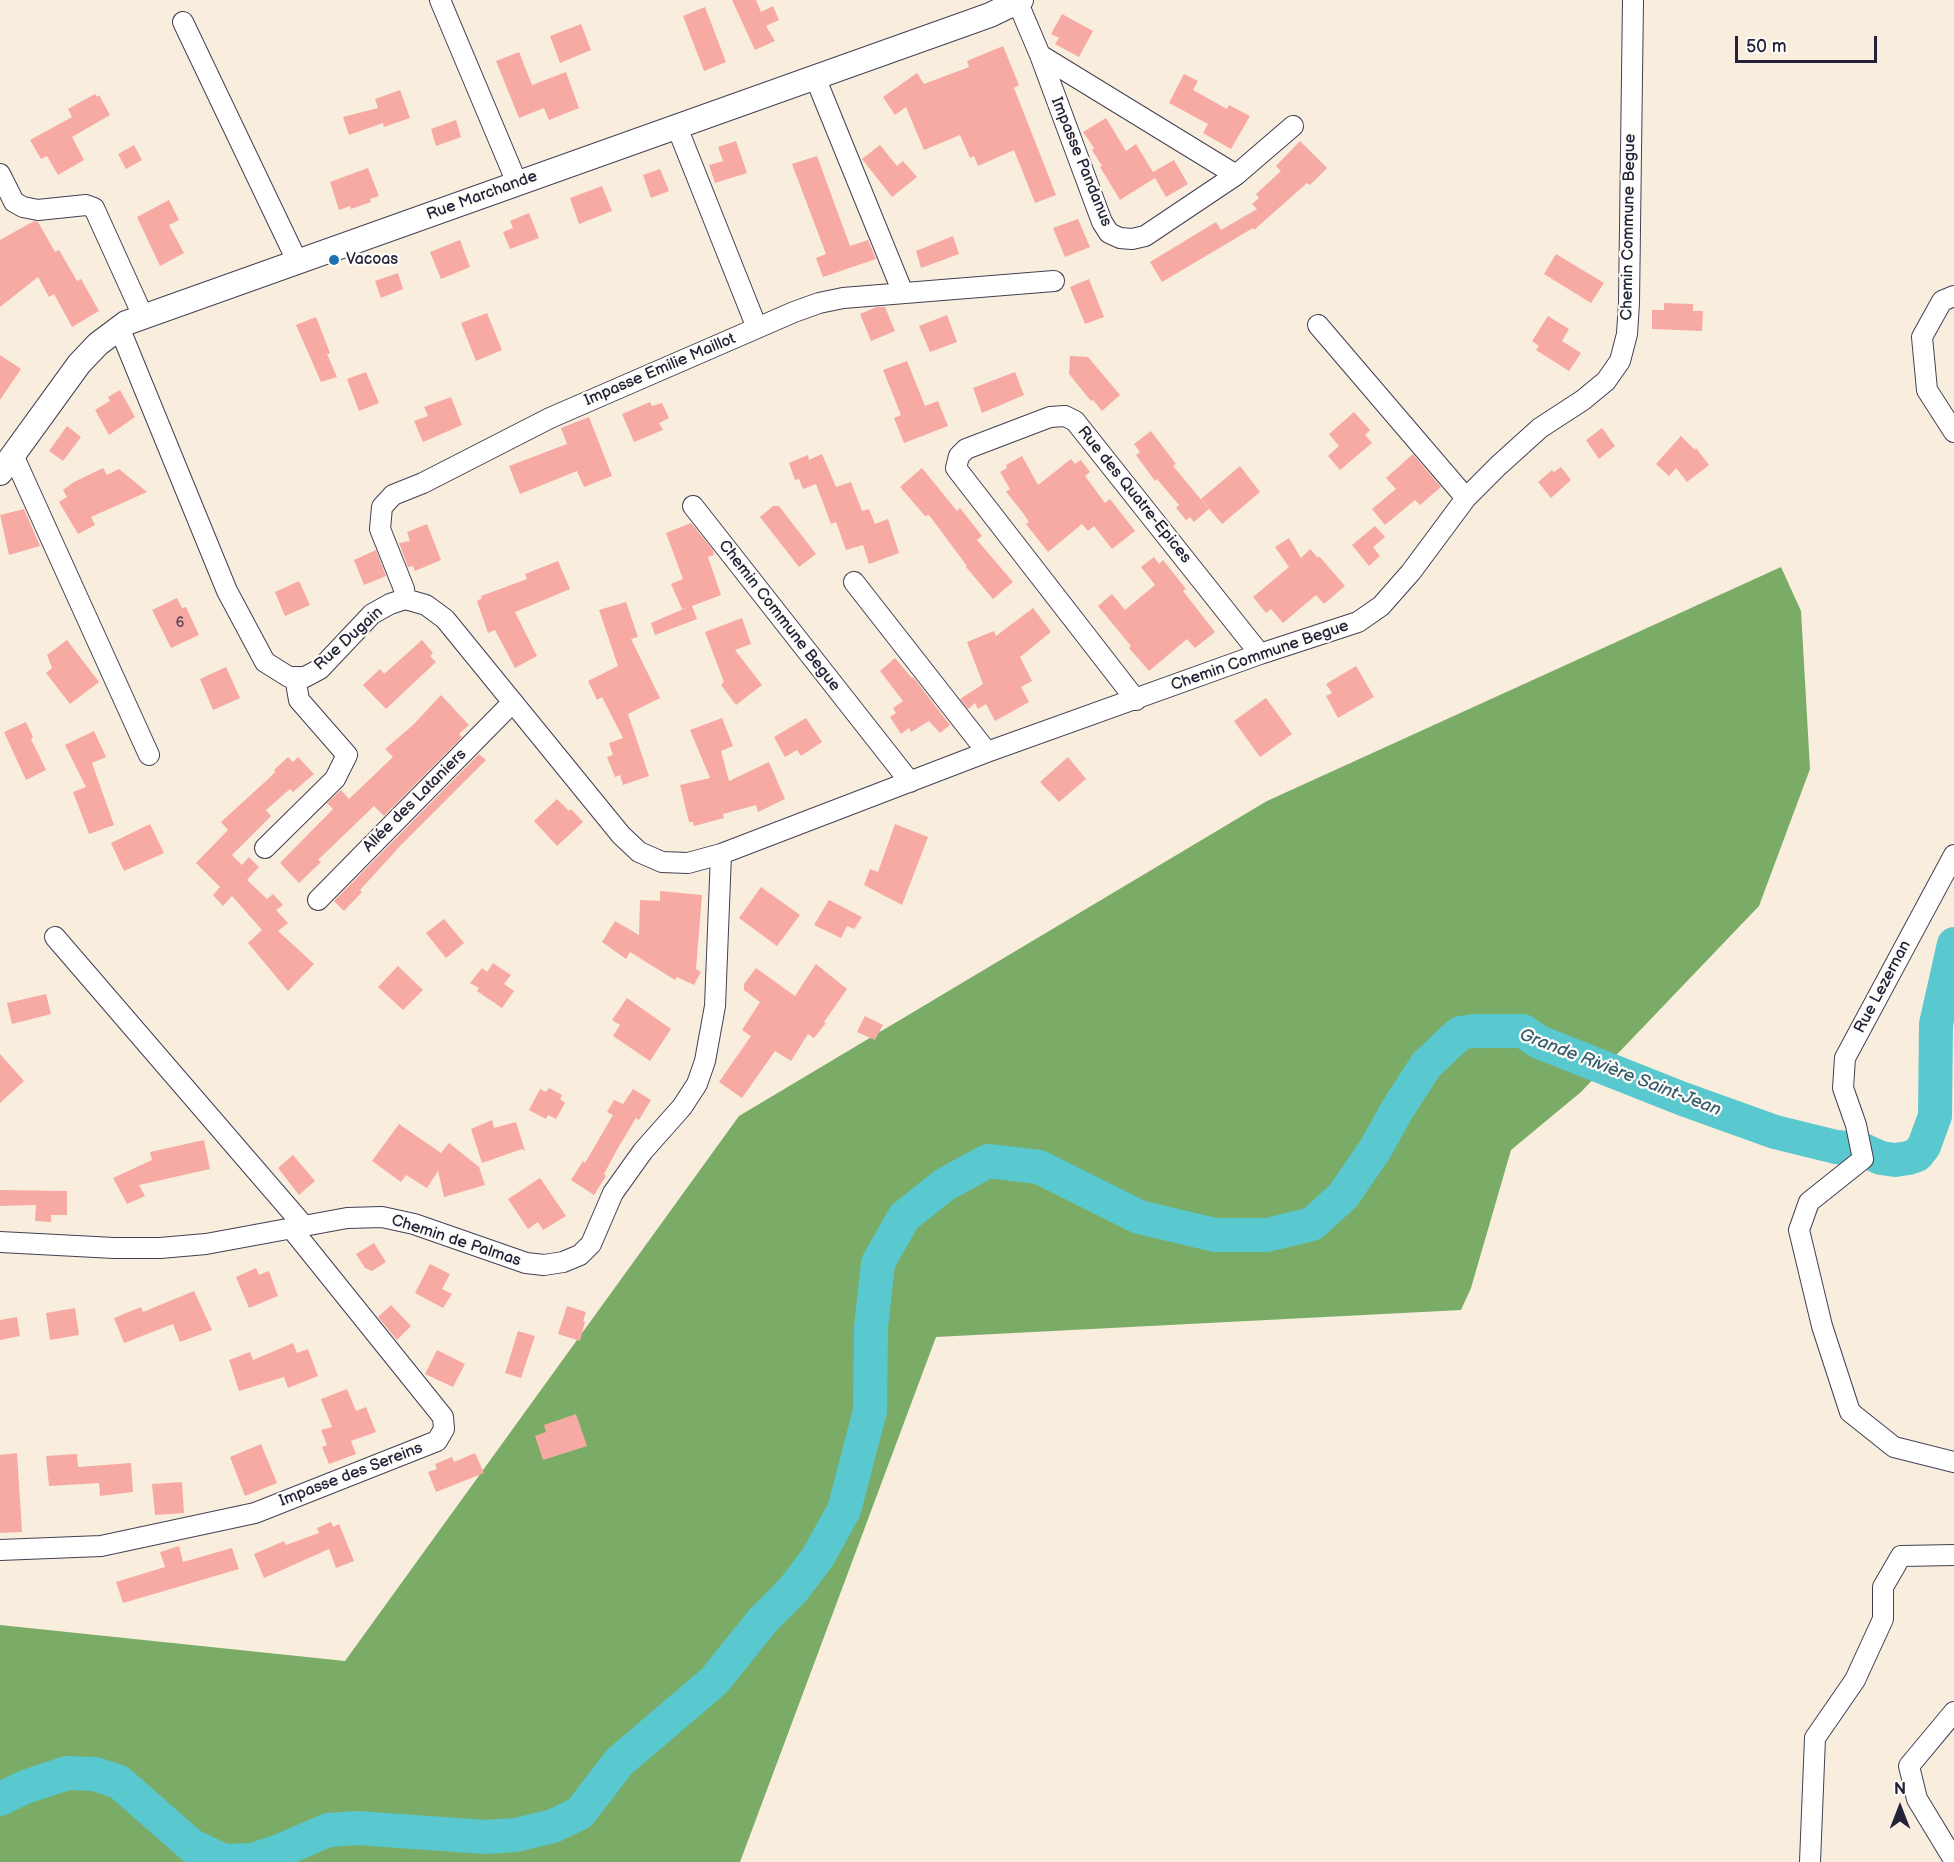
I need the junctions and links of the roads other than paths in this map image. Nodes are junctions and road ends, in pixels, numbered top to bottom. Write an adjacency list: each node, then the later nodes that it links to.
1 (441, 0): 11 (street)
2 (1633, 0): 22 (street, Chemin Commune Begue)
3 (1019, 2): 5 (street, Impasse Pandanus); 6 (main road, Rue Marchande)
4 (183, 22): 12 (street)
5 (1040, 55): 10 (street, Impasse Pandanus); 10 (street, Impasse Pandanus)
6 (815, 77): 7 (main road, Rue Marchande); 14 (street)
7 (677, 126): 11 (main road, Rue Marchande); 19 (street)
8 (1293, 126): 10 (street, Impasse Pandanus)
9 (0, 174): 16 (street)
10 (1236, 175)
11 (517, 183): 12 (main road, Rue Marchande)
12 (298, 263): 16 (main road, Rue Marchande)
13 (1054, 281): 14 (street, Impasse Emilie Maillot)
14 (903, 294): 19 (street, Impasse Emilie Maillot)
15 (1954, 296): 20 (street)
16 (142, 316): 18 (main road, Rue Marchande)
17 (1318, 325): 22 (street)
18 (119, 327): 21 (main road, Rue Marchande); 27 (street, Rue Dugain)
19 (757, 328): 25 (street, Impasse Emilie Maillot)
20 (1954, 432)
21 (6, 464): 31 (street)
22 (1466, 498): 26 (street, Chemin Commune Begue)
23 (693, 506): 32 (street, Chemin Commune Begue)
24 (854, 582): 30 (street)
25 (405, 599): 27 (street, Rue Dugain); 29 (street)
26 (1260, 654): 28 (street, Chemin Commune Begue); 28 (street, Rue des Quatre-Epices)
27 (295, 677): 33 (street)
28 (1136, 700): 30 (street, Chemin Commune Begue)
29 (513, 702): 34 (street); 36 (street, Allée des Lataniers)
30 (987, 752): 32 (street, Chemin Commune Begue)
31 (149, 755)
32 (910, 782): 34 (street, Chemin Commune Begue)
33 (265, 848)
34 (721, 854): 38 (street, Chemin de Palmas)
35 (1954, 855): 40 (street, Rue Lezernan)
36 (318, 900)
37 (55, 937): 38 (street)
38 (297, 1227): 39 (street, Chemin de Palmas); 41 (street, Impasse des Sereins)
39 (0, 1242)
40 (1954, 1462)
41 (0, 1550)
42 (1954, 1555): 45 (street)
43 (1954, 1712): 44 (street)
44 (1954, 1860)
45 (1810, 1862)

